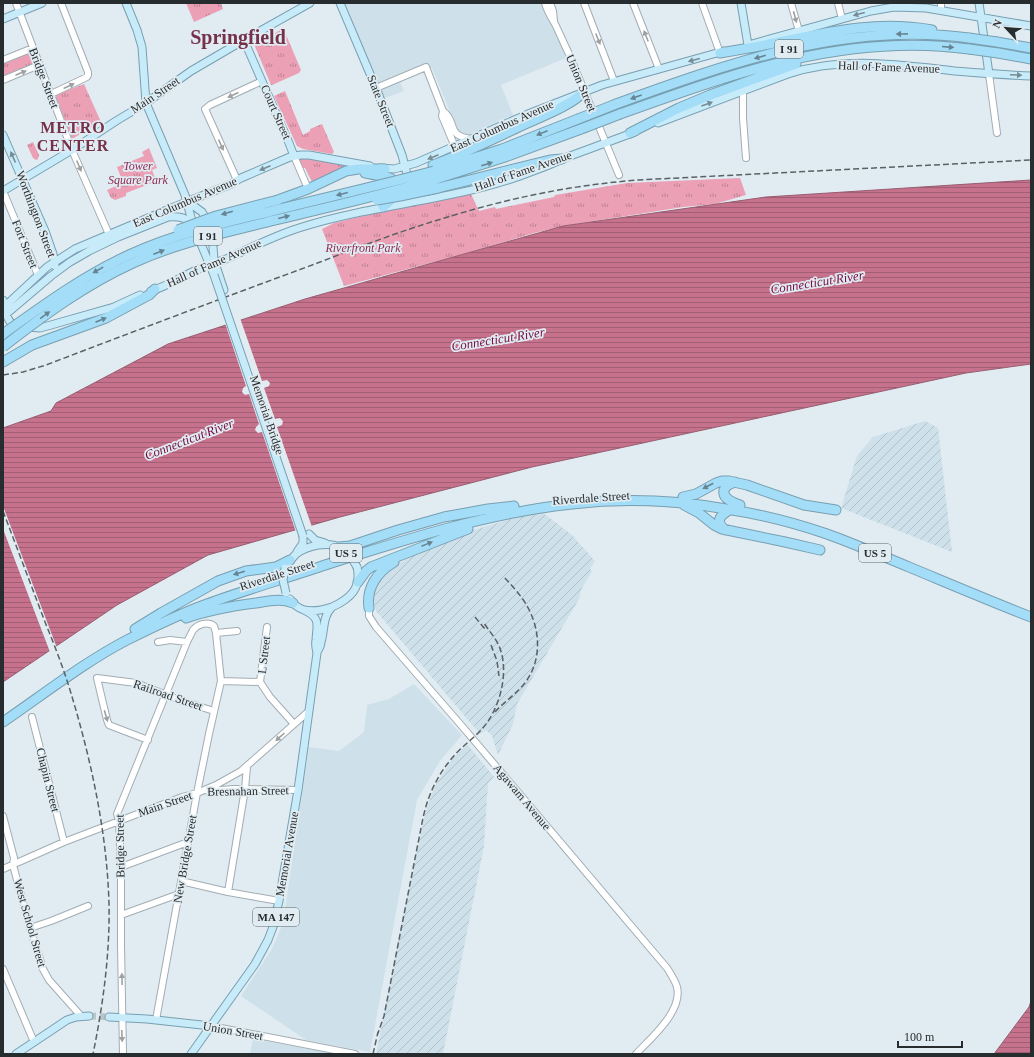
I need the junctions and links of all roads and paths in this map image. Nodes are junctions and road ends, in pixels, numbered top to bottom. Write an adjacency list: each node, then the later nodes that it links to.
1 (16, 3): 18 (street, Bridge Street)
2 (42, 3): 18 (main road)
3 (61, 3): 44 (street, one-way to 3)
4 (126, 3): 45 (main road)
5 (310, 3): 26 (main road, Main Street)
6 (340, 3): 41 (main road, State Street)
7 (544, 3): 22 (street, Union Street)
8 (550, 3): 22 (street, Union Street)
9 (584, 3): 40 (street, one-way to 40)
10 (633, 3): 35 (street, one-way to 10)
11 (702, 3): 31 (street)
12 (741, 3): 27 (main road)
13 (791, 3): 24 (street, one-way to 24)
14 (838, 3): 20 (street)
15 (979, 3): 19 (main road)
16 (895, 5): 17 (main road, East Columbus Avenue); 20 (main road, East Columbus Avenue, one-way to 20)
17 (941, 7): 19 (main road, East Columbus Avenue)
18 (19, 12): 21 (main road); 29 (street, Bridge Street)
19 (981, 17): 23 (main road, East Columbus Avenue); 36 (main road)
20 (842, 19): 24 (main road, East Columbus Avenue)
21 (3, 20)
22 (555, 24): 42 (street, Union Street)
23 (1031, 26)
24 (799, 31): 27 (main road, East Columbus Avenue)
25 (966, 38): 30 (highway, I 91, bridge); 31 (highway); 61 (highway, I 91, one-way to 61, bridge)
26 (244, 40): 39 (main road, Court Street); 45 (main road, Main Street)
27 (748, 45): 31 (main road, East Columbus Avenue)
28 (866, 47): 32 (highway, I 91, one-way to 32, bridge); 47 (highway); 61 (highway, I 91, one-way to 28, bridge)
29 (33, 48): 33 (street); 34 (street, Bridge Street)
30 (1031, 48)
31 (720, 53): 35 (main road, East Columbus Avenue, one-way to 35)
32 (1031, 59)
33 (3, 60)
34 (40, 65): 38 (street, one-way to 34); 44 (street, Bridge Street)
35 (659, 69): 40 (main road, East Columbus Avenue)
36 (989, 74): 37 (main road, Hall of Fame Avenue, one-way to 37); 43 (main road, Hall of Fame Avenue); 48 (street)
37 (1031, 76)
38 (3, 80)
39 (262, 81): 54 (main road, Court Street); 63 (street, one-way to 63)
40 (614, 81): 42 (main road, East Columbus Avenue)
41 (376, 88): 46 (street); 57 (main road, State Street)
42 (584, 91): 50 (main road, East Columbus Avenue); 51 (street, Union Street); 61 (highway)
43 (743, 91): 47 (main road, Hall of Fame Avenue, one-way to 43); 56 (street)
44 (51, 94): 53 (street, Bridge Street)
45 (146, 103): 53 (main road, Main Street); 66 (main road)
46 (443, 110): 50 (street); 52 (street)
47 (630, 133): 51 (main road, Hall of Fame Avenue)
48 (997, 133)
49 (3, 135): 62 (main road, Worthington Street, one-way to 49)
50 (474, 139): 52 (main road, East Columbus Avenue)
51 (605, 142): 55 (main road, Hall of Fame Avenue); 60 (street, Union Street)
52 (455, 147): 57 (main road, East Columbus Avenue, one-way to 57)
53 (72, 150): 62 (main road, Main Street); 70 (street, Bridge Street, one-way to 70)
54 (294, 156): 58 (main road, East Columbus Avenue); 63 (main road, East Columbus Avenue, one-way to 63); 64 (street, Court Street)
55 (562, 158): 61 (highway); 67 (main road, Hall of Fame Avenue)
56 (746, 158)
57 (406, 167): 58 (main road, East Columbus Avenue); 67 (main road, State Street)
58 (385, 169): 59 (highway)
59 (346, 171): 68 (highway); 71 (highway, one-way to 71, bridge)
60 (619, 175)
61 (435, 176): 71 (highway, I 91, one-way to 71, bridge); 79 (highway, I 91, one-way to 61, bridge)
62 (23, 180): 65 (main road, Main Street); 72 (main road, Worthington Street)
63 (237, 180): 66 (main road, East Columbus Avenue)
64 (306, 184)
65 (3, 191): 75 (street, Fort Street)
66 (187, 202): 69 (main road); 70 (main road, East Columbus Avenue); 73 (main road)
67 (414, 202): 68 (main road, Hall of Fame Avenue)
68 (383, 207): 73 (main road, Hall of Fame Avenue)
69 (193, 225): 70 (main road, East Columbus Avenue); 73 (main road)
70 (110, 237): 72 (main road, East Columbus Avenue); 74 (main road, East Columbus Avenue)
71 (118, 260): 78 (highway, I 91, one-way to 78, bridge)
72 (54, 262): 74 (main road, Worthington Street); 75 (main road, East Columbus Avenue)
73 (212, 264): 76 (main road, Hall of Fame Avenue); 89 (main road, Memorial Bridge)
74 (56, 272): 77 (main road, East Columbus Avenue)
75 (38, 275): 77 (main road, East Columbus Avenue)
76 (155, 289): 77 (main road, Hall of Fame Avenue); 80 (highway, one-way to 76)
77 (4, 309)
78 (3, 334)
79 (3, 347)
80 (3, 362)
81 (735, 482): 82 (highway, one-way to 82); 84 (highway); 87 (highway)
82 (679, 500): 83 (highway, Riverdale Street / US 5); 85 (highway, Riverdale Street / US 5); 88 (highway)
83 (717, 504): 84 (highway, US 5); 86 (highway, US 5)
84 (740, 505): 100 (highway, US 5)
85 (514, 509): 91 (highway); 93 (highway, one-way to 85); 104 (highway, Riverdale Street / US 5)
86 (731, 509): 88 (highway); 101 (highway, US 5)
87 (836, 510)
88 (725, 530): 92 (highway)
89 (306, 535): 90 (main road); 94 (main road)
90 (329, 544): 91 (main road); 94 (main road)
91 (340, 547): 95 (main road, bridge)
92 (820, 550)
93 (406, 554): 95 (highway); 98 (highway)
94 (290, 561): 96 (main road, bridge); 104 (highway, one-way to 104)
95 (358, 582): 97 (main road)
96 (293, 603): 99 (main road); 104 (highway)
97 (334, 606): 99 (main road); 108 (main road, Memorial Avenue / MA 147)
98 (369, 608): 149 (street, Agawam Avenue)
99 (304, 610): 108 (main road, Memorial Avenue / MA 147)
100 (1031, 612)
101 (1031, 618)
102 (267, 627): 110 (street, L Street)
103 (238, 630): 105 (street)
104 (136, 632): 114 (highway, Riverdale Street / US 5); 116 (highway, Riverdale Street / US 5)
105 (216, 633): 107 (street, Bridge Street); 109 (street, New Bridge Street)
106 (158, 642): 107 (street)
107 (187, 642): 111 (street, Bridge Street)
108 (317, 653): 113 (main road, Memorial Avenue / MA 147)
109 (221, 681): 110 (street); 112 (street, New Bridge Street)
110 (260, 682): 117 (street)
111 (166, 695): 112 (street, Railroad Street); 118 (street, Bridge Street); 118 (street, Railroad Street, one-way to 118)
112 (214, 710): 122 (street, New Bridge Street)
113 (309, 711): 117 (street, Main Street); 121 (main road, Memorial Avenue / MA 147)
114 (3, 716)
115 (32, 717): 125 (street, Chapin Street)
116 (3, 722)
117 (294, 724): 119 (street, Main Street, one-way to 119)
118 (148, 740): 124 (street, Bridge Street)
119 (247, 767): 120 (street); 122 (street, Main Street)
120 (245, 789): 121 (street, Bresnahan Street); 122 (street, Bresnahan Street); 131 (street)
121 (298, 790): 133 (main road, Memorial Avenue / MA 147)
122 (197, 793): 124 (street, Main Street); 126 (street, New Bridge Street)
123 (3, 816): 127 (street, West School Street)
124 (119, 821): 125 (street, Main Street); 128 (street, Bridge Street)
125 (64, 842): 127 (street, Main Street)
126 (188, 842): 128 (street); 130 (street, New Bridge Street)
127 (13, 865): 129 (street, Main Street); 136 (street, West School Street)
128 (121, 867): 135 (street, Bridge Street)
129 (3, 869)
130 (181, 881): 131 (street); 132 (street, New Bridge Street)
131 (228, 892): 133 (street)
132 (179, 894): 135 (street); 142 (street, New Bridge Street)
133 (279, 901): 143 (main road, Memorial Avenue / MA 147)
134 (88, 906): 136 (street)
135 (121, 915): 141 (street, Bridge Street, one-way to 135)
136 (30, 928): 138 (street, West School Street)
137 (3, 969): 144 (street)
138 (81, 1016): 139 (main road); 144 (main road)
139 (89, 1016)
140 (109, 1017): 141 (main road, Union Street)
141 (122, 1018): 142 (main road, Union Street); 146 (street, Bridge Street, one-way to 146)
142 (156, 1020): 143 (main road, Union Street)
143 (211, 1026): 147 (main road, Memorial Avenue / MA 147); 148 (street, Union Street)
144 (34, 1042): 145 (main road)
145 (16, 1054)
146 (123, 1054)
147 (190, 1054)
148 (355, 1054)
149 (636, 1054)

